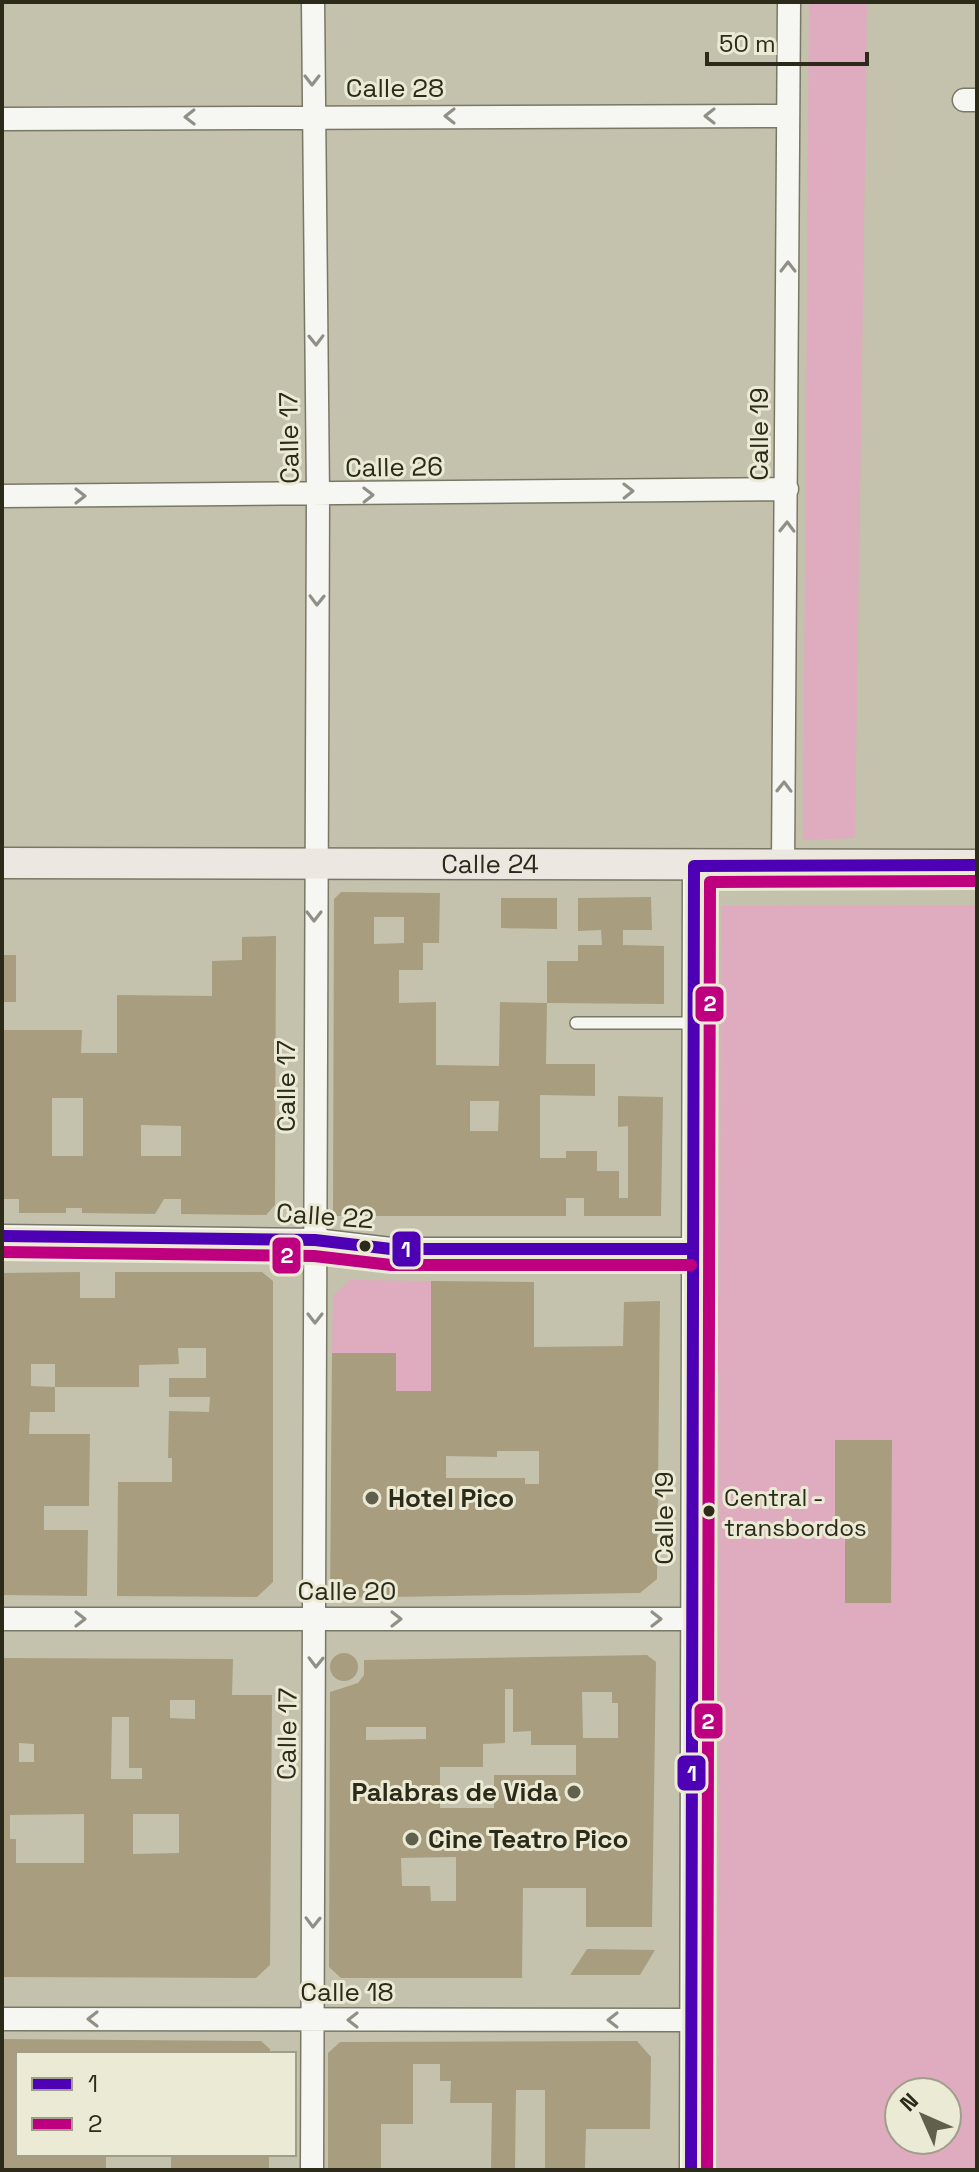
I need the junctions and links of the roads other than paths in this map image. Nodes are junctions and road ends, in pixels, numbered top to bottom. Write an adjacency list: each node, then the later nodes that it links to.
1 (313, 2): 3 (street, Calle 17, one-way to 3)
2 (789, 2): 4 (street, Calle 19)
3 (312, 115): 4 (street, Calle 28, one-way to 3); 5 (street, Calle 28, one-way to 5); 8 (street, Calle 17, one-way to 8)
4 (788, 116): 6 (street, Calle 19, one-way to 4)
5 (2, 119)
6 (787, 489): 8 (street, Calle 26, one-way to 6); 11 (street, Calle 19, one-way to 6)
7 (2, 496): 8 (street, Calle 26, one-way to 8)
8 (318, 496): 10 (street, Calle 17, one-way to 10)
9 (2, 863): 10 (street, Calle 24)
10 (314, 865): 13 (street, Calle 24); 17 (street, Calle 17, one-way to 17)
11 (783, 865): 12 (street, Calle 24); 13 (street, Calle 24)
12 (977, 865)
13 (694, 866): 15 (street, Calle 19)
14 (576, 1023): 15 (lane)
15 (693, 1023): 18 (street, Calle 19)
16 (2, 1236): 17 (street, Calle 22)
17 (315, 1240): 18 (street, Calle 22); 20 (street, Calle 17, one-way to 20)
18 (691, 1249): 21 (street, Calle 19)
19 (2, 1619): 20 (street, Calle 20, one-way to 20)
20 (316, 1619): 21 (street, Calle 20, one-way to 21); 23 (street, Calle 17, one-way to 23)
21 (693, 1619): 24 (street, Calle 19)
22 (2, 2019): 23 (street, Calle 18, one-way to 22)
23 (312, 2020): 24 (street, Calle 18, one-way to 23); 25 (street, Calle 17)
24 (691, 2020): 26 (street, Calle 19)
25 (312, 2170)
26 (691, 2170)

